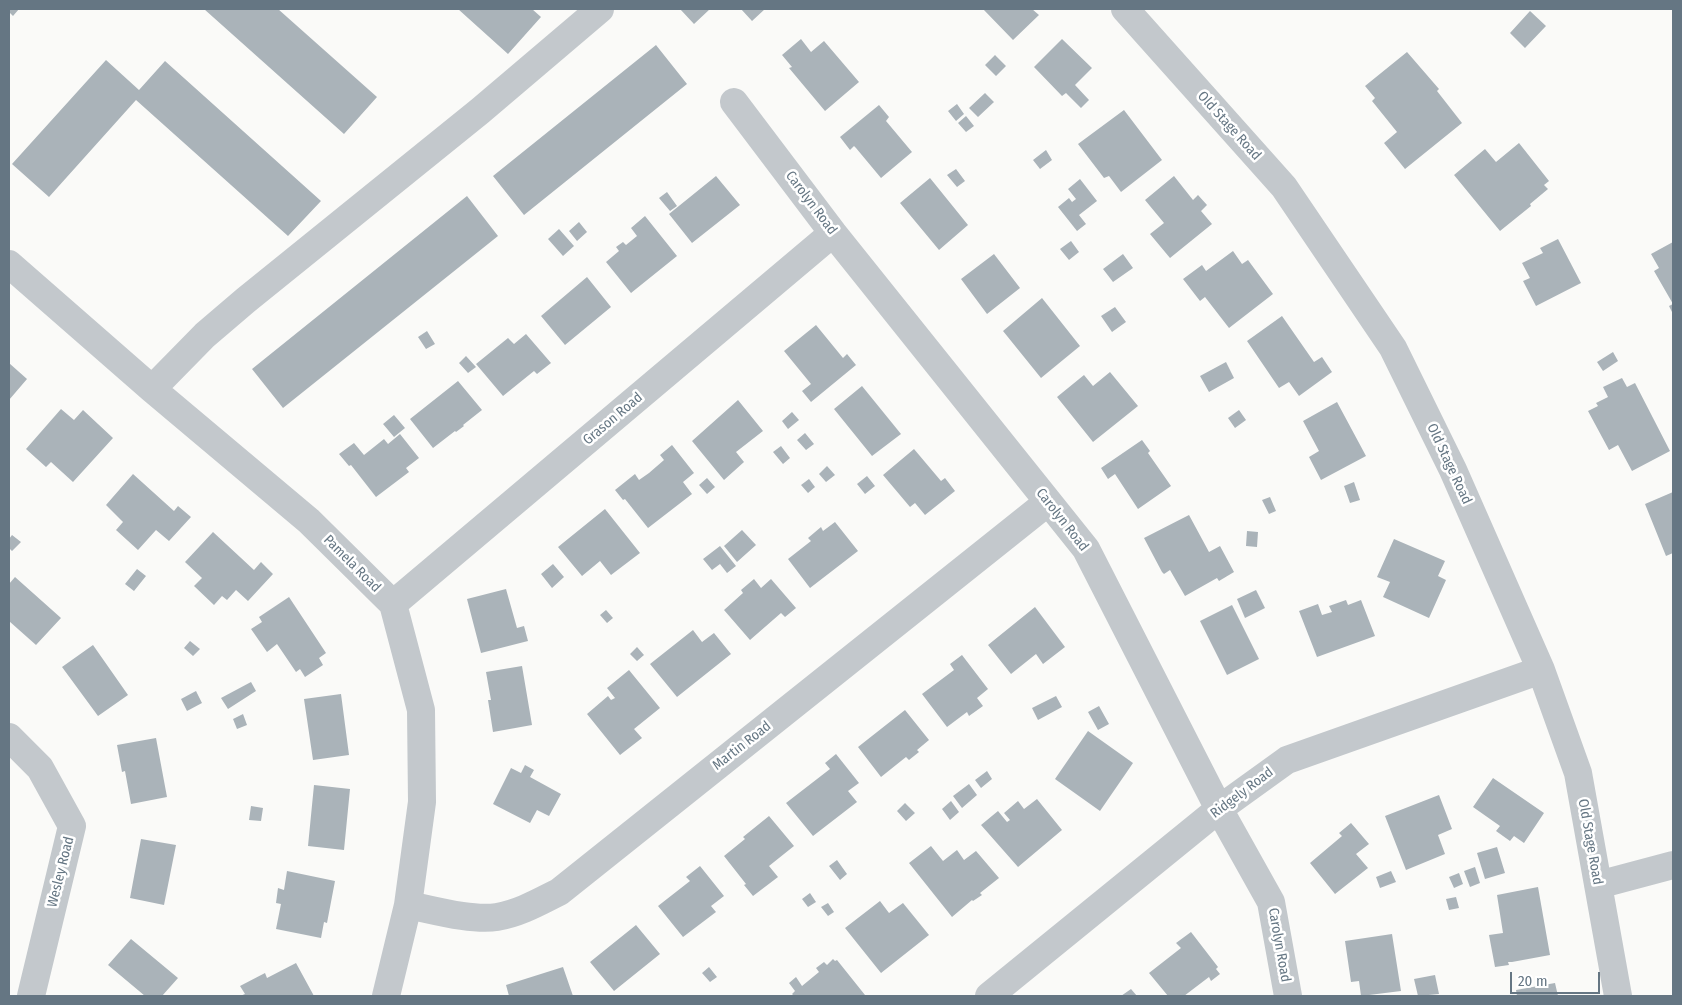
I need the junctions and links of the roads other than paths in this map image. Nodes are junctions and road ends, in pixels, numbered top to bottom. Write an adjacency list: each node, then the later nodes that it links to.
1 (600, 9): 6 (street)
2 (1125, 9): 9 (street, Old Stage Road)
3 (734, 102): 4 (street, Carolyn Road)
4 (833, 233): 7 (street, Carolyn Road); 8 (street, Grason Road)
5 (9, 264): 6 (street, Pamela Road)
6 (152, 389): 8 (street, Pamela Road)
7 (1048, 502): 11 (street, Carolyn Road); 14 (street, Martin Road)
8 (393, 604): 14 (street, Pamela Road)
9 (1541, 670): 11 (street, Ridgely Road); 13 (street, Old Stage Road)
10 (9, 737): 15 (street, Wesley Road)
11 (1219, 809): 17 (street, Ridgely Road); 18 (street, Carolyn Road)
12 (1673, 865): 13 (street)
13 (1598, 885): 19 (street, Old Stage Road)
14 (408, 905): 16 (street, Pamela Road)
15 (31, 996)
16 (386, 996)
17 (989, 996)
18 (1288, 996)
19 (1618, 996)

